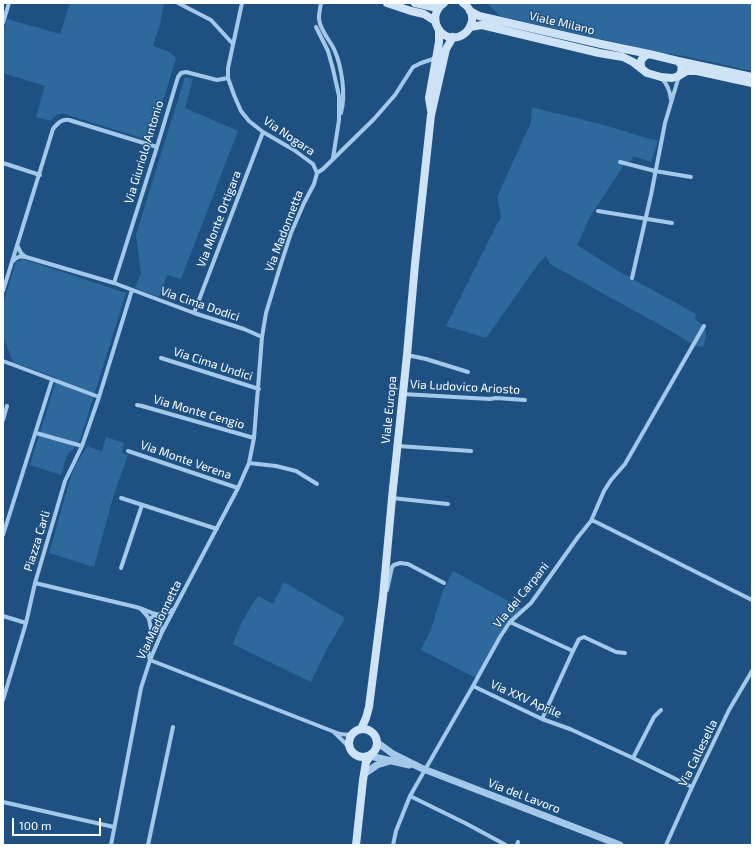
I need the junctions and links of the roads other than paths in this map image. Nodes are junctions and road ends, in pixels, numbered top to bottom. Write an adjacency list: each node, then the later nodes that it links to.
1 (9, 3): 11 (street)
2 (178, 3): 16 (street)
3 (242, 3): 16 (street, Via Nogara)
4 (321, 3): 28 (street)
5 (387, 3): 10 (main road)
6 (415, 3): 8 (main road)
7 (463, 3): 9 (main road, Viale Milano)
8 (443, 4): 10 (main road)
9 (470, 11): 13 (main road); 17 (main road, Viale Milano)
10 (435, 21): 14 (main road)
11 (3, 23)
12 (316, 27): 28 (street)
13 (470, 27): 15 (main road); 20 (main road, Viale Milano)
14 (439, 30): 15 (main road); 18 (main road, Viale Europa)
15 (453, 37): 27 (main road, Viale Europa)
16 (233, 44): 23 (street, Via Nogara)
17 (649, 54): 19 (main road, Viale Milano); 20 (main road)
18 (436, 58): 27 (main road, Viale Europa); 31 (street, Via Madonnetta)
19 (678, 61): 21 (main road); 24 (main road, Viale Milano)
20 (642, 69): 22 (main road, Viale Milano)
21 (679, 75): 22 (main road, Viale Milano); 25 (main road, Viale Milano); 26 (street)
22 (661, 77): 26 (street)
23 (228, 78): 29 (street, Via Nogara); 30 (street, Via Giuriolo Antonio)
24 (752, 78)
25 (752, 83)
26 (671, 102): 34 (street)
27 (431, 115): 51 (main road, Viale Europa)
28 (339, 120): 31 (street)
29 (263, 132): 35 (street, Via Nogara); 48 (street, Via Monte Ortigara)
30 (157, 147): 36 (street); 45 (street, Via Giuriolo Antonio)
31 (333, 158): 35 (street, Via Madonnetta)
32 (620, 162): 34 (street)
33 (3, 163): 36 (street)
34 (655, 171): 37 (street); 39 (street)
35 (317, 173): 50 (street, Via Madonnetta)
36 (40, 175): 41 (street)
37 (691, 177)
38 (598, 211): 39 (street)
39 (646, 218): 40 (street); 44 (street)
40 (672, 223)
41 (17, 244): 42 (street); 43 (street)
42 (26, 257): 43 (street); 45 (street, Via Cima Dodici)
43 (11, 263): 47 (street)
44 (632, 278)
45 (114, 283): 46 (street, Via Cima Dodici)
46 (132, 290): 48 (street, Via Cima Dodici); 58 (street, Piazza Carli)
47 (3, 291)
48 (194, 313): 50 (street, Via Cima Dodici)
49 (704, 326): 76 (street, Via dei Carpani)
50 (262, 337): 56 (street, Via Madonnetta)
51 (407, 355): 54 (street); 57 (main road, Viale Europa)
52 (161, 358): 56 (street, Via Cima Undici)
53 (3, 361): 55 (street)
54 (468, 372)
55 (52, 380): 58 (street); 63 (street)
56 (258, 389): 64 (street, Via Madonnetta)
57 (403, 394): 59 (street, Via Ludovico Ariosto); 66 (main road, Viale Europa)
58 (99, 397): 65 (street, Piazza Carli)
59 (525, 400)
60 (7, 406): 62 (street)
61 (137, 406): 64 (street, Via Monte Cengio)
62 (3, 420)
63 (36, 433): 65 (street); 78 (street)
64 (254, 438): 69 (street, Via Madonnetta)
65 (82, 446): 80 (street, Piazza Carli)
66 (398, 446): 68 (street); 73 (main road, Viale Europa)
67 (128, 450): 71 (street, Via Monte Verena)
68 (472, 451)
69 (249, 463): 70 (street); 71 (street, Via Madonnetta)
70 (317, 484)
71 (238, 488): 77 (street, Via Madonnetta)
72 (121, 498): 75 (street)
73 (392, 498): 74 (street); 82 (main road, Viale Europa)
74 (448, 504)
75 (142, 505): 77 (street); 79 (street)
76 (591, 521): 83 (street); 89 (street, Via dei Carpani)
77 (217, 529): 85 (street, Via Madonnetta)
78 (3, 535)
79 (121, 568)
80 (35, 583): 84 (street); 90 (street, Piazza Carli)
81 (444, 583): 82 (street)
82 (383, 598): 98 (main road, Viale Europa)
83 (752, 600)
84 (140, 608): 86 (street); 88 (street)
85 (175, 608): 86 (street); 91 (street, Via Madonnetta)
86 (156, 615): 88 (street); 91 (street)
87 (3, 616): 90 (street)
88 (149, 620): 94 (street)
89 (510, 622): 92 (street); 96 (street, Via dei Carpani)
90 (26, 623): 97 (street, Piazza Carli)
91 (162, 632): 94 (street, Via Madonnetta)
92 (573, 651): 93 (street); 100 (street)
93 (625, 653)
94 (150, 660): 103 (street); 116 (street, Via Madonnetta)
95 (752, 671): 113 (street, Via Callesella)
96 (473, 686): 100 (street, Via XXV Aprile); 111 (street, Via dei Carpani)
97 (3, 700)
98 (369, 708): 102 (main road, Viale Europa); 104 (main road, Viale Europa)
99 (661, 710): 109 (street)
100 (542, 719): 109 (street, Via XXV Aprile)
101 (173, 726): 118 (street)
102 (361, 729): 104 (main road); 105 (main road)
103 (332, 731): 105 (street); 107 (street)
104 (374, 733): 106 (main road)
105 (351, 735): 107 (main road)
106 (378, 743): 108 (main road); 111 (street, Via del Lavoro)
107 (352, 751): 108 (main road); 112 (main road)
108 (370, 756): 110 (street, Via del Lavoro); 112 (main road)
109 (633, 758): 113 (street, Via XXV Aprile)
110 (392, 761): 111 (street, Via del Lavoro); 112 (street)
111 (423, 769): 114 (street, Via dei Carpani); 122 (street, Via del Lavoro)
112 (363, 777): 119 (main road)
113 (692, 787): 123 (street, Via Callesella)
114 (410, 796): 120 (street, Via dei Carpani); 121 (street)
115 (3, 802): 116 (street)
116 (114, 827): 117 (street, Via Madonnetta)
117 (111, 845)
118 (148, 845)
119 (356, 845)
120 (392, 845)
121 (506, 845)
122 (620, 845)
123 (666, 845)

